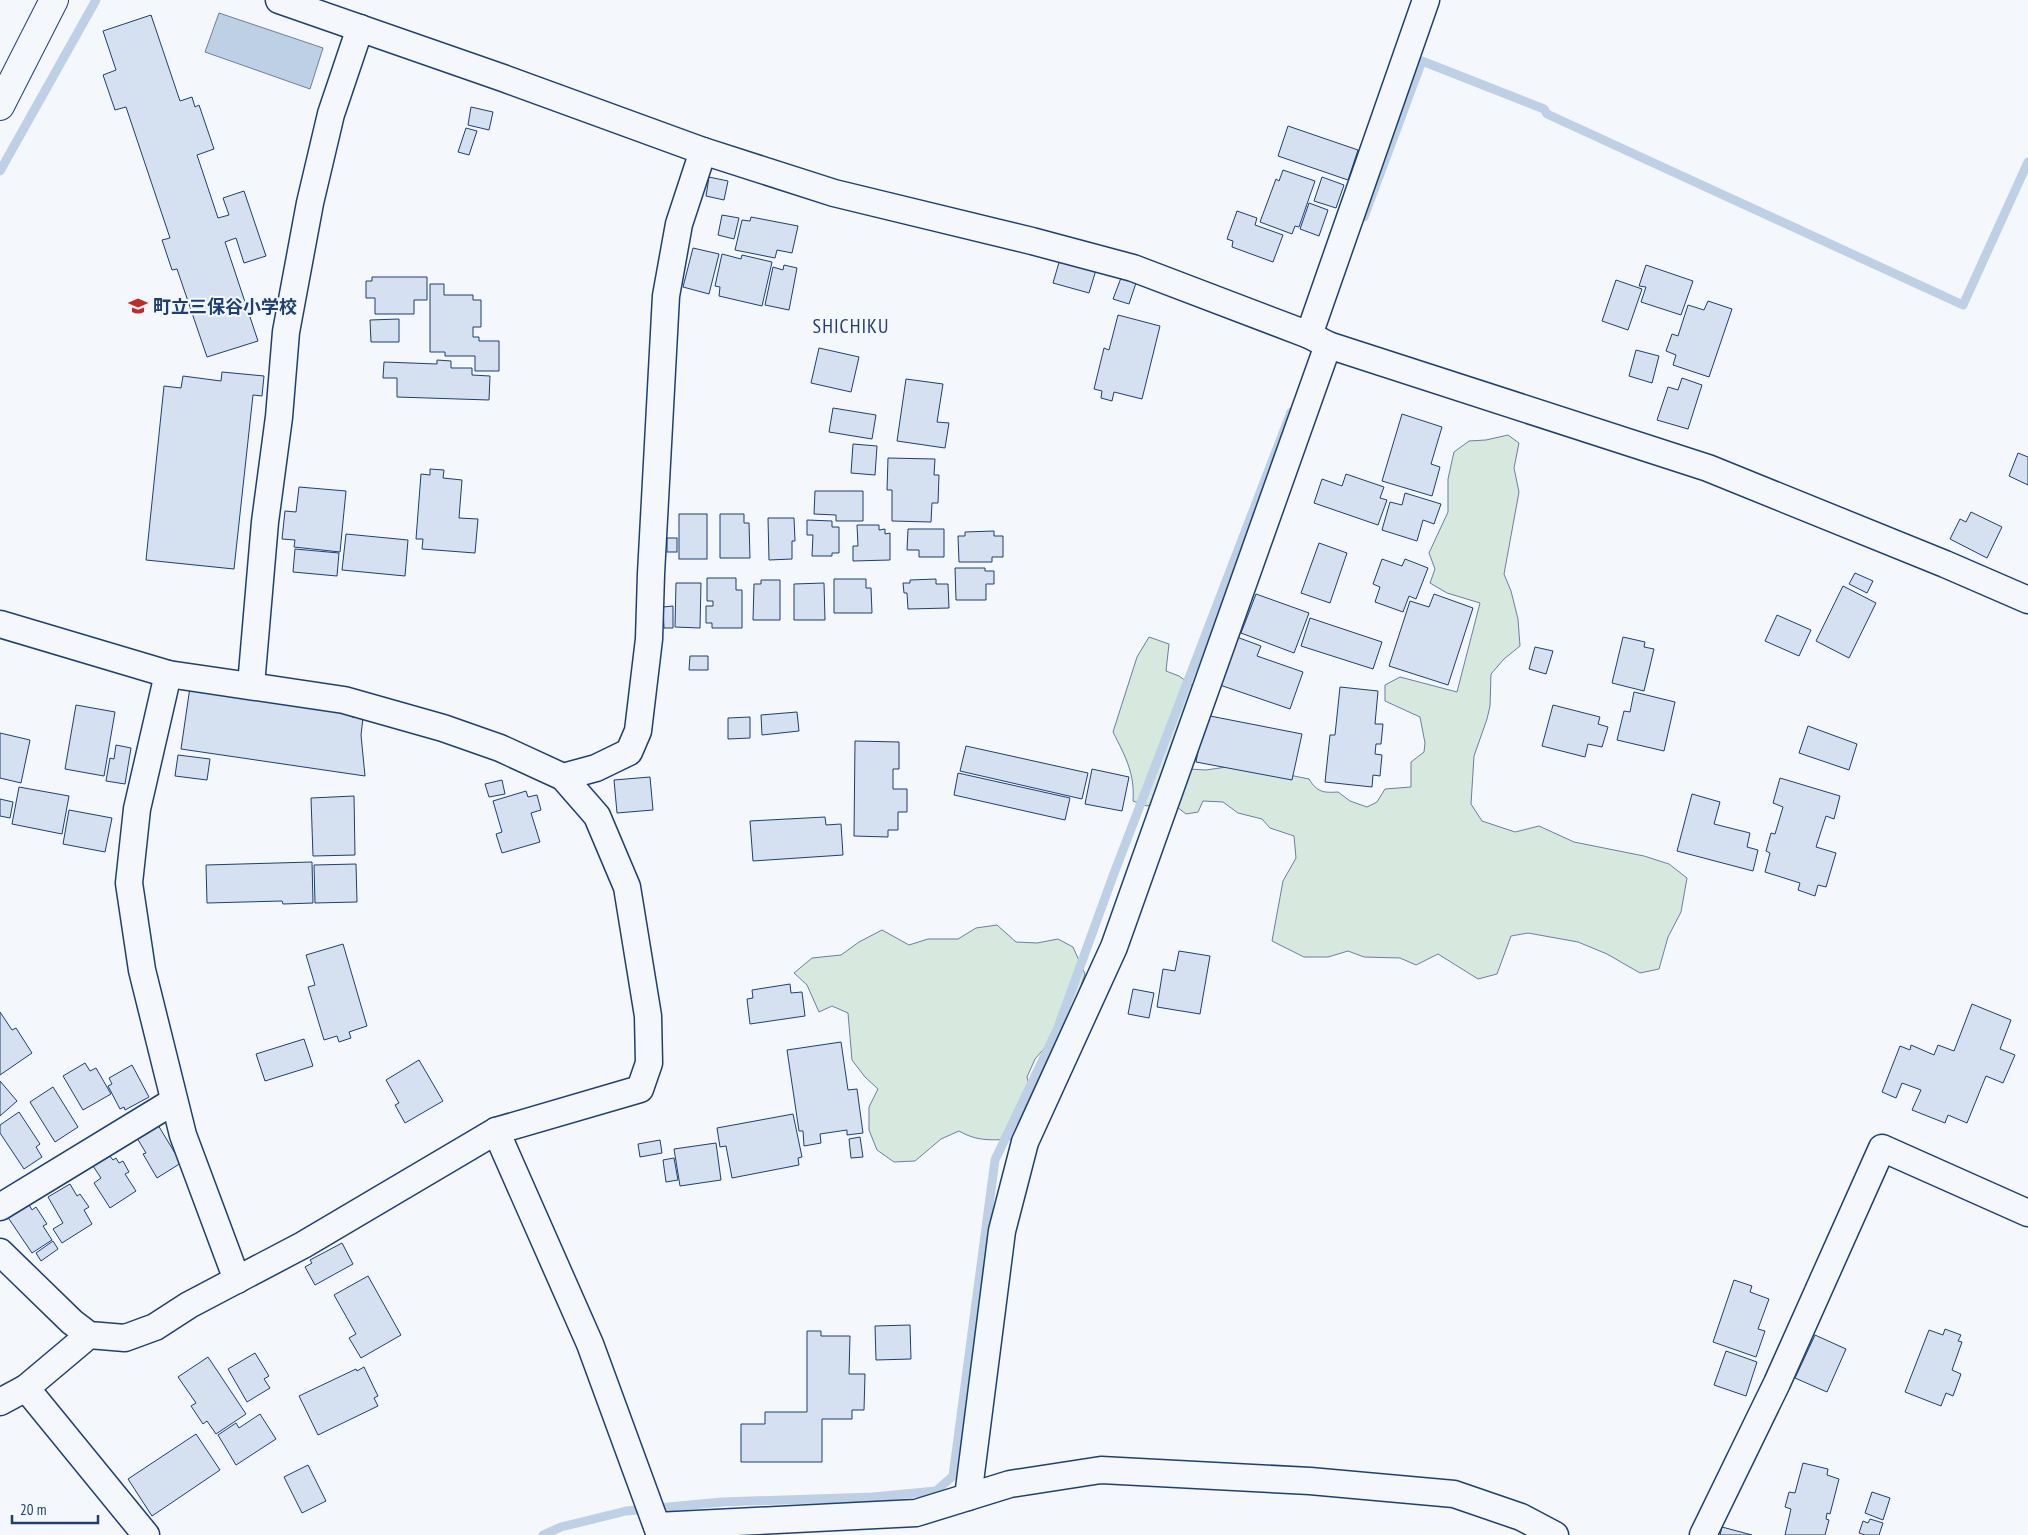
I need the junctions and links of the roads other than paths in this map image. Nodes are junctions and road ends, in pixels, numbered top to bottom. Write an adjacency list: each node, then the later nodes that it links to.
1 (54, 0): 5 (street)
2 (279, 0): 4 (street)
3 (1426, 0): 7 (street)
4 (360, 28): 6 (street); 11 (street)
5 (0, 106)
6 (703, 151): 7 (street); 12 (street)
7 (1319, 340): 8 (street); 22 (street)
8 (2028, 600)
9 (0, 624): 10 (street)
10 (168, 674): 11 (street); 13 (street)
11 (251, 684): 12 (street)
12 (563, 777): 14 (street)
13 (174, 1102): 15 (street); 18 (street)
14 (496, 1132): 18 (street); 23 (street)
15 (0, 1207)
16 (2028, 1214): 26 (street)
17 (0, 1252): 19 (street)
18 (237, 1280): 19 (street)
19 (89, 1335): 20 (street)
20 (26, 1388): 21 (street); 24 (street)
21 (0, 1402)
22 (968, 1497): 23 (street); 25 (street)
23 (658, 1530)
24 (146, 1535)
25 (1554, 1535)
26 (1703, 1535)

